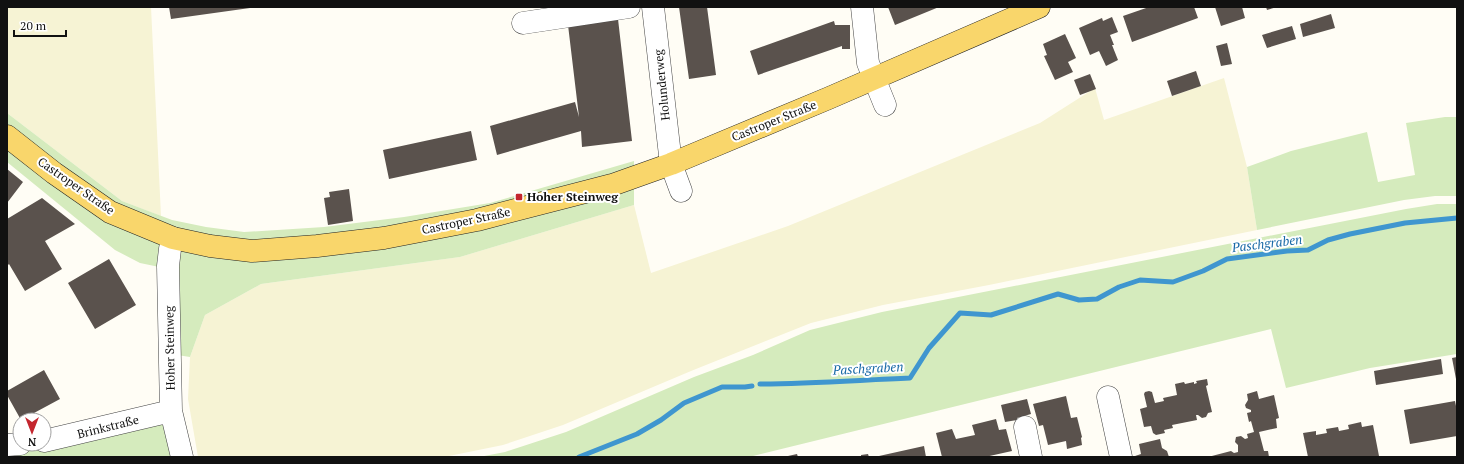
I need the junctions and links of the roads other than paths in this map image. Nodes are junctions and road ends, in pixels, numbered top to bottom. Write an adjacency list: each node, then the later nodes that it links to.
1 (629, 7): 5 (street)
2 (654, 7): 9 (street, Holunderweg)
3 (862, 7): 6 (street)
4 (1039, 7): 6 (main road, Castroper Straße)
5 (523, 23)
6 (875, 78): 7 (street); 9 (main road, Castroper Straße)
7 (885, 105)
8 (7, 136): 11 (main road, Castroper Straße)
9 (671, 164): 10 (street, Holunderweg); 11 (main road, Castroper Straße)
10 (681, 190)
11 (173, 238): 13 (street, Hoher Steinweg)
12 (1108, 397): 18 (street)
13 (172, 411): 15 (street, Brinkstraße); 16 (street, Hoher Steinweg)
14 (1025, 427): 17 (street)
15 (52, 440)
16 (182, 457)
17 (1032, 457)
18 (1121, 457)

